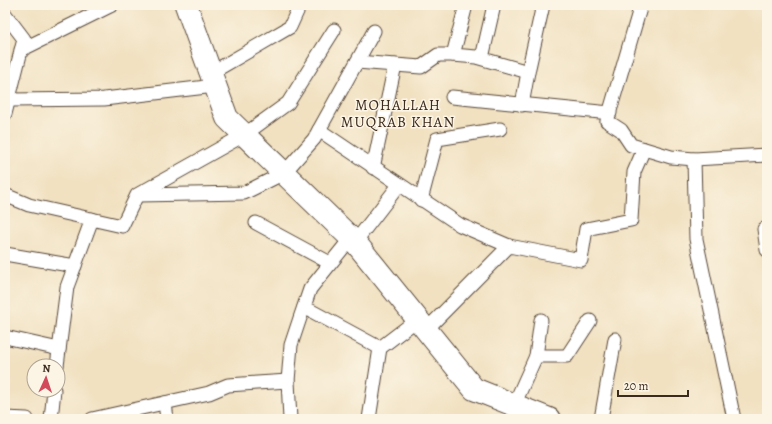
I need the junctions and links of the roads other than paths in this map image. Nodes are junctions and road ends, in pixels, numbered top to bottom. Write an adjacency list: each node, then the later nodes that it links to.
1 (112, 5): 11 (lane)
2 (186, 5): 17 (street)
3 (300, 5): 17 (lane)
4 (466, 5): 12 (lane)
5 (494, 5): 13 (lane)
6 (543, 5): 16 (lane)
7 (642, 5): 21 (lane)
8 (5, 14): 11 (lane)
9 (334, 30): 25 (lane)
10 (374, 31): 14 (lane)
11 (21, 50): 19 (lane)
12 (453, 55): 13 (lane); 15 (lane)
13 (482, 58): 16 (lane)
14 (357, 62): 15 (lane); 23 (lane)
15 (395, 65): 29 (lane)
16 (528, 72): 20 (lane)
17 (213, 80): 19 (lane); 25 (street)
18 (452, 97): 20 (lane)
19 (10, 100): 22 (lane)
20 (522, 105): 21 (lane)
21 (610, 113): 26 (lane)
22 (5, 114)
23 (320, 130): 29 (lane); 30 (lane)
24 (500, 130): 34 (lane)
25 (244, 135): 30 (street); 33 (lane)
26 (644, 149): 28 (lane); 39 (lane)
27 (767, 155): 28 (lane)
28 (694, 159): 67 (lane)
29 (373, 168): 31 (lane)
30 (284, 173): 33 (lane); 38 (street)
31 (399, 185): 34 (lane); 38 (lane)
32 (5, 195): 35 (lane)
33 (137, 195): 35 (lane)
34 (421, 200): 39 (lane)
35 (92, 219): 43 (lane)
36 (256, 222): 42 (lane)
37 (767, 229): 40 (lane)
38 (353, 240): 42 (lane); 47 (street)
39 (510, 246): 47 (lane)
40 (767, 250)
41 (5, 254): 43 (lane)
42 (330, 263): 44 (lane)
43 (75, 266): 51 (lane)
44 (304, 307): 50 (lane); 54 (lane)
45 (541, 320): 52 (lane)
46 (590, 321): 52 (lane)
47 (422, 324): 50 (lane); 57 (street)
48 (5, 337): 51 (lane)
49 (615, 339): 66 (lane)
50 (380, 348): 64 (lane)
51 (59, 349): 53 (lane)
52 (536, 356): 57 (lane)
53 (58, 358)
54 (288, 381): 56 (lane); 63 (lane)
55 (53, 398): 60 (lane)
56 (165, 403): 61 (lane); 62 (lane)
57 (514, 405): 65 (street)
58 (5, 418): 59 (lane)
59 (27, 419)
60 (51, 419)
61 (93, 419)
62 (167, 419)
63 (290, 419)
64 (369, 419)
65 (549, 419)
66 (601, 419)
67 (734, 419)

